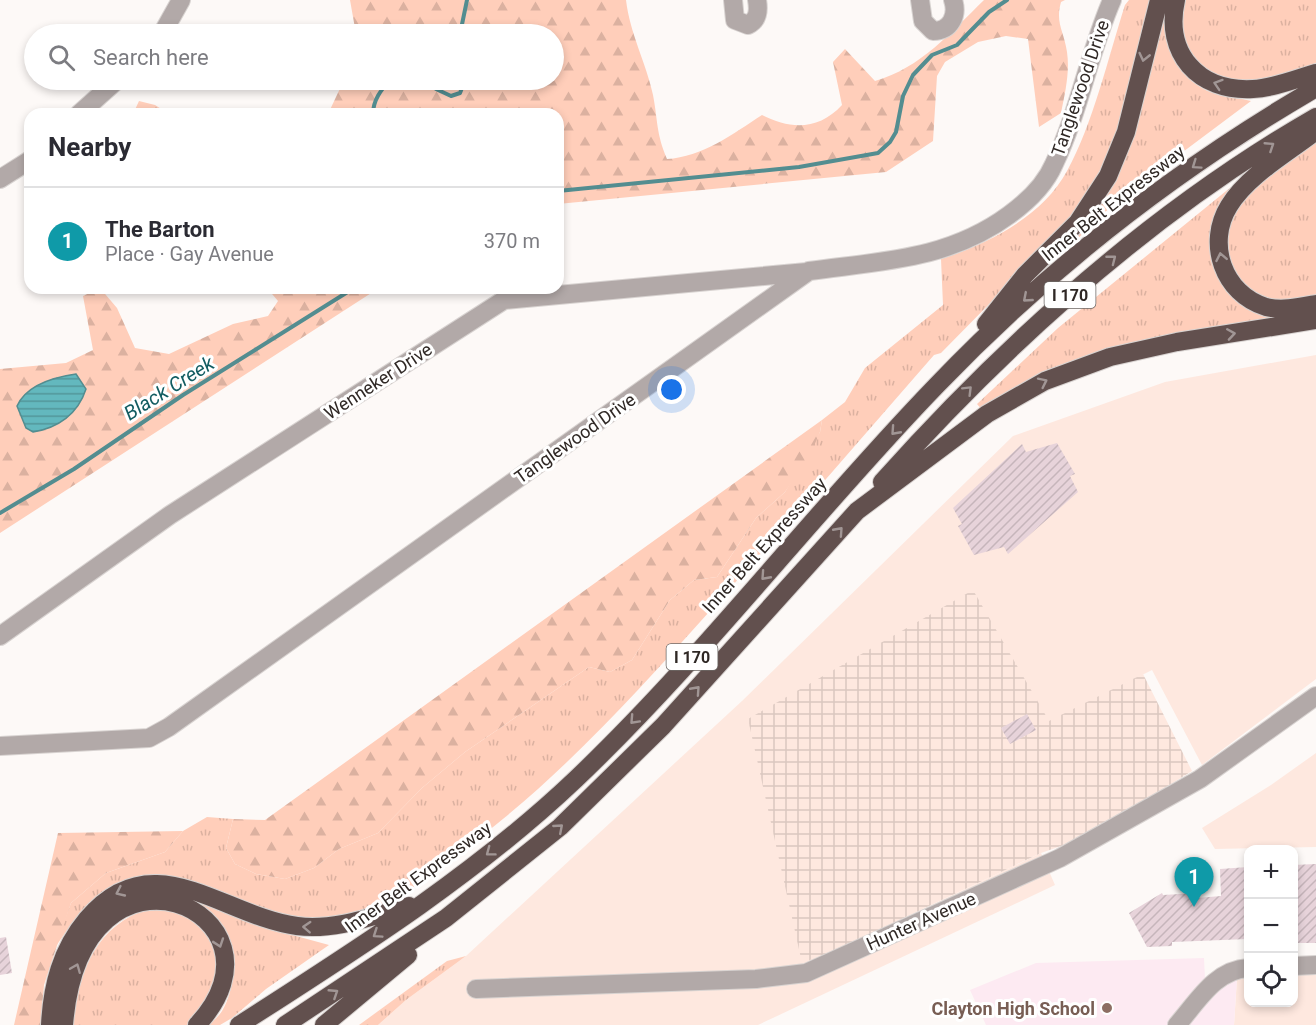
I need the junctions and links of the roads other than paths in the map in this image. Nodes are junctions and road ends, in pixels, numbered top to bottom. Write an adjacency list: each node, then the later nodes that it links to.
1 (181, 0): 9 (street)
2 (733, 0): 3 (street)
3 (757, 0)
4 (920, 0): 5 (street)
5 (953, 0)
6 (1112, 0): 18 (street, Tanglewood Drive)
7 (1159, 0): 21 (highway, one-way to 21)
8 (1176, 0): 10 (highway, one-way to 8)
9 (168, 24)
10 (1316, 73)
11 (1316, 88): 21 (highway, Inner Belt Expressway / I 170, one-way to 21)
12 (106, 90): 13 (street)
13 (86, 108)
14 (1316, 117): 22 (highway, I 170, one-way to 14)
15 (1316, 131): 19 (highway, one-way to 15)
16 (24, 163): 17 (street)
17 (0, 178)
18 (809, 272): 23 (street, Wenneker Drive); 25 (street, Tanglewood Drive)
19 (1316, 304)
20 (1316, 320): 22 (highway, one-way to 20)
21 (934, 388): 27 (highway, Inner Belt Expressway / I 170, one-way to 27)
22 (857, 511): 26 (highway, I 170, one-way to 22)
23 (0, 636)
24 (1316, 696): 31 (street, Hunter Avenue)
25 (0, 746)
26 (485, 889): 36 (highway, I 170, one-way to 26); 37 (highway)
27 (425, 901): 32 (highway, one-way to 32); 35 (highway, Inner Belt Expressway / I 170, one-way to 35)
28 (1316, 965): 29 (street)
29 (1298, 966)
30 (1244, 968): 38 (street)
31 (477, 989)
32 (50, 1025)
33 (64, 1025): 34 (highway, one-way to 34)
34 (197, 1025)
35 (239, 1025)
36 (285, 1025)
37 (324, 1025)
38 (1177, 1025)

